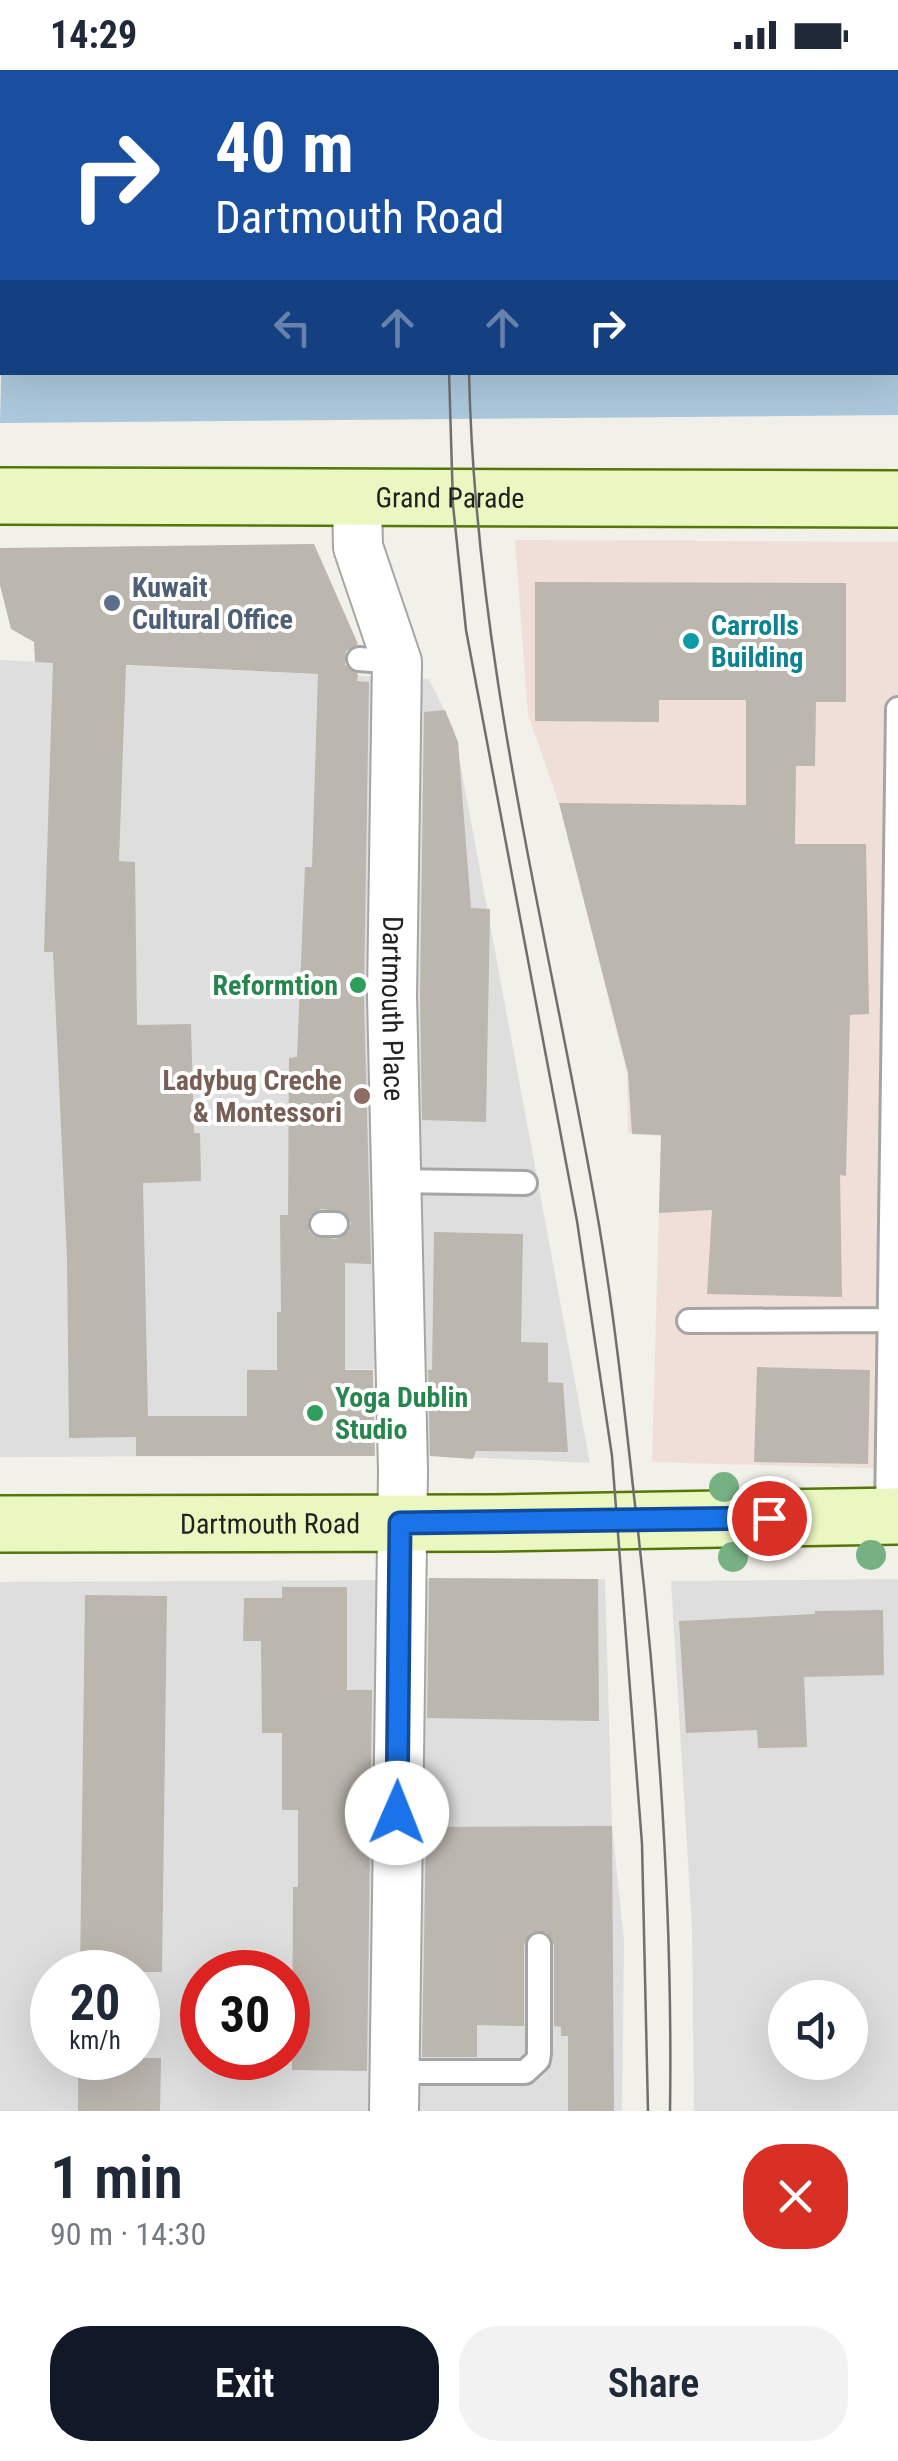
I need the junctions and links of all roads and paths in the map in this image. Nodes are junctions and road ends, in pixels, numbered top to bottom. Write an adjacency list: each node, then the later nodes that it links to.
1 (0, 496): 2 (main road, Grand Parade)
2 (357, 497): 3 (main road, Grand Parade); 6 (street, Dartmouth Place)
3 (898, 500)
4 (898, 709): 7 (lane)
5 (526, 1183): 6 (lane)
6 (389, 1210): 10 (street, Dartmouth Place)
7 (889, 1320): 8 (lane); 9 (lane)
8 (689, 1321)
9 (892, 1516): 10 (main road, Dartmouth Road)
10 (400, 1523): 11 (main road, Dartmouth Road); 13 (street, Dartmouth Place)
11 (0, 1524)
12 (539, 1945): 13 (lane)
13 (395, 2092)

